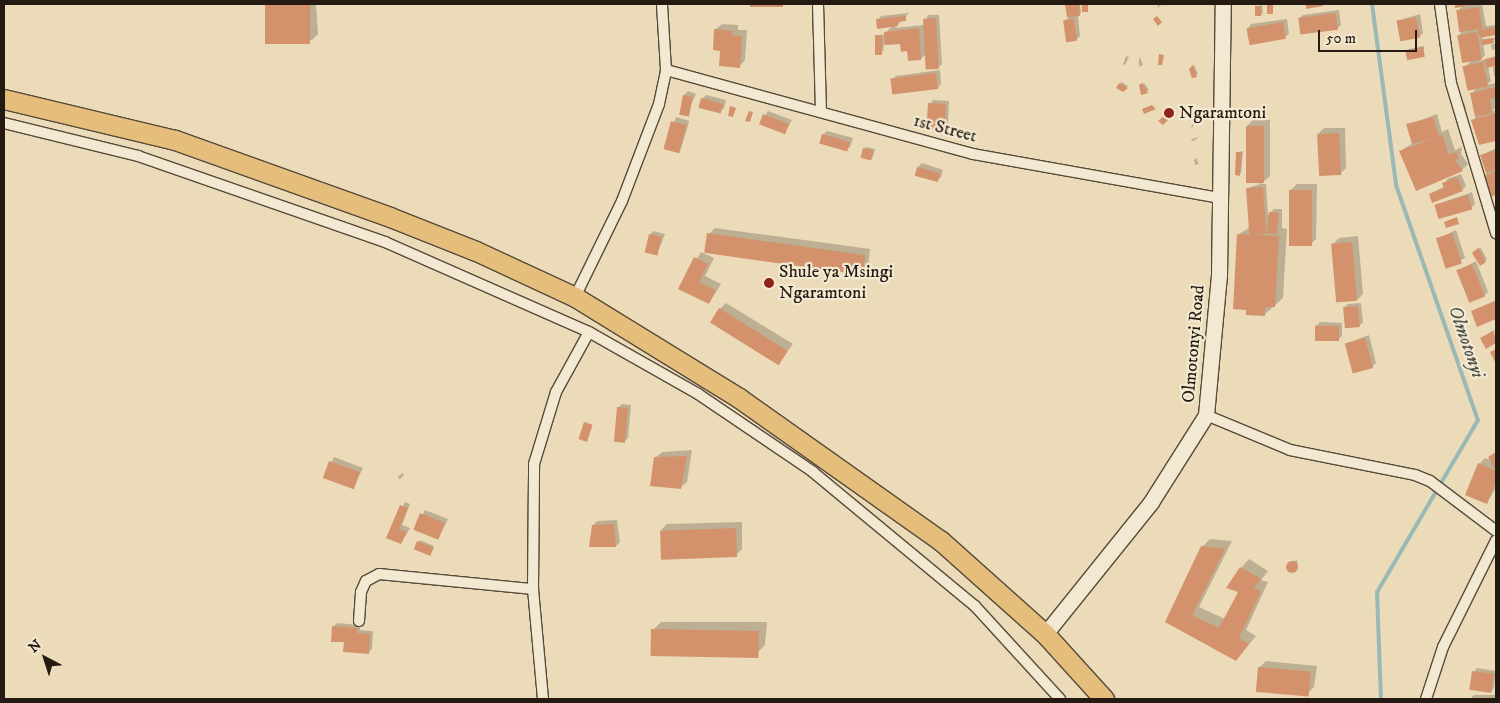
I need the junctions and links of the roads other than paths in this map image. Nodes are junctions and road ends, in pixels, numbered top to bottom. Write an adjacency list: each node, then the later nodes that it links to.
1 (662, 4): 5 (street)
2 (818, 4): 7 (street)
3 (1223, 4): 9 (street, Olmotonyi Road)
4 (1440, 4): 10 (street)
5 (666, 70): 7 (street, 1st Street); 11 (street)
6 (4, 99): 11 (highway)
7 (821, 112): 9 (street, 1st Street)
8 (4, 123): 12 (street)
9 (1221, 198): 13 (street, Olmotonyi Road)
10 (1496, 233)
11 (574, 297): 18 (highway)
12 (589, 332): 16 (street); 20 (street)
13 (1206, 415): 14 (street); 18 (street, Olmotonyi Road)
14 (1496, 531)
15 (1496, 540): 22 (street)
16 (533, 589): 17 (street); 19 (street)
17 (359, 621)
18 (1046, 634): 21 (highway)
19 (543, 699)
20 (1060, 699)
21 (1104, 699)
22 (1426, 699)

